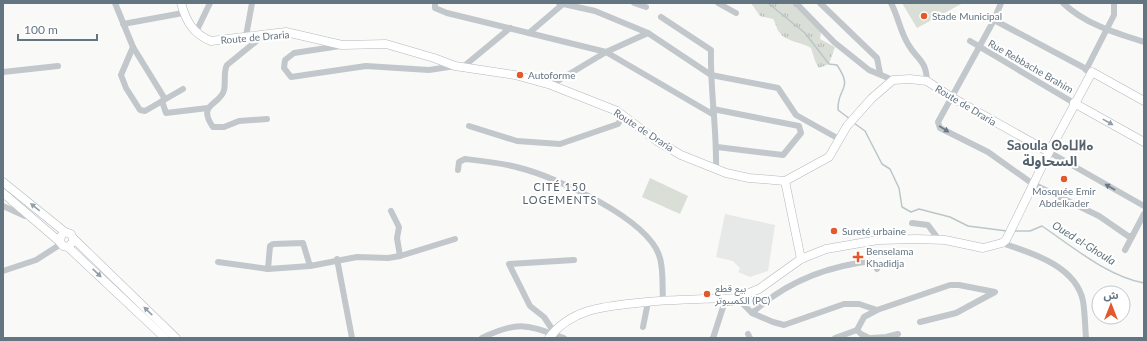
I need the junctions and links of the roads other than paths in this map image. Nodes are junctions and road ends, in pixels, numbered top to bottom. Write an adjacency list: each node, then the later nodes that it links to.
1 (115, 3): 20 (street)
2 (181, 3): 16 (main road, Route de Draria)
3 (210, 3): 23 (street)
4 (252, 3): 27 (street)
5 (435, 3): 21 (street)
6 (634, 3): 15 (street)
7 (718, 3): 17 (street)
8 (820, 3): 38 (street)
9 (892, 3): 41 (street)
10 (1001, 3): 19 (street)
11 (1063, 3): 22 (street)
12 (1114, 3): 22 (street)
13 (564, 4): 24 (street); 25 (street)
14 (801, 4): 38 (street)
15 (646, 7)
16 (183, 12): 20 (street); 23 (main road, Route de Draria)
17 (736, 13)
18 (661, 17): 39 (street)
19 (994, 20): 32 (street); 36 (street)
20 (123, 24): 31 (street)
21 (510, 28): 24 (street); 35 (street)
22 (1108, 31): 29 (street); 36 (street)
23 (196, 32): 27 (main road, Route de Draria)
24 (529, 33): 33 (street)
25 (648, 33): 33 (street); 39 (street)
26 (265, 34): 27 (main road, Route de Draria); 30 (main road, Route de Draria); 48 (street)
27 (246, 36)
28 (970, 41): 32 (street, Rue Rebbache Brahim)
29 (1144, 42)
30 (342, 45): 35 (main road, Route de Draria); 35 (street)
31 (133, 47): 45 (street); 45 (street)
32 (978, 47): 44 (street); 47 (street, Rue Rebbache Brahim)
33 (606, 52): 42 (street); 49 (street)
34 (58, 66): 37 (street)
35 (459, 67): 42 (main road, Route de Draria)
36 (1089, 71): 46 (main road); 47 (main road)
37 (3, 72)
38 (880, 73): 40 (street)
39 (711, 75): 49 (street); 52 (street)
40 (893, 80): 41 (main road, Route de Draria); 55 (main road)
41 (927, 81): 44 (main road, Route de Draria)
42 (551, 85): 50 (main road, Route de Draria)
43 (183, 89): 45 (street)
44 (951, 97): 58 (main road, Route de Draria); 63 (street, one-way to 63)
45 (163, 100): 48 (street)
46 (1144, 101)
47 (1074, 103): 56 (main road, one-way to 56); 58 (main road)
48 (208, 108): 51 (street)
49 (714, 112): 54 (street); 57 (street)
50 (623, 116): 53 (street); 59 (main road, Route de Draria)
51 (266, 119)
52 (804, 119): 54 (street); 55 (street)
53 (469, 126)
54 (799, 126): 57 (street)
55 (839, 138): 61 (main road)
56 (1144, 142)
57 (717, 147): 59 (street)
58 (1049, 152): 63 (main road); 66 (street, one-way to 58)
59 (716, 169): 61 (main road, Route de Draria)
60 (458, 170): 89 (street)
61 (785, 181): 80 (main road)
62 (3, 182): 70 (main road, one-way to 62)
63 (1033, 184): 71 (street); 75 (main road)
64 (3, 193): 76 (main road)
65 (3, 206): 76 (street)
66 (1144, 206)
67 (391, 211): 78 (street)
68 (1144, 214): 71 (street)
69 (912, 223): 74 (street)
70 (65, 232): 72 (main road); 76 (main road)
71 (1132, 236): 77 (street)
72 (74, 239): 76 (main road); 99 (main road, one-way to 72)
73 (455, 239): 78 (street)
74 (938, 240): 75 (main road); 80 (main road)
75 (1004, 241): 106 (street)
76 (62, 244): 86 (street); 98 (main road, one-way to 98)
77 (1125, 250)
78 (400, 256): 79 (street)
79 (337, 259): 83 (street); 100 (street)
80 (802, 259): 88 (main road)
81 (574, 260): 97 (street)
82 (218, 262): 85 (street)
83 (310, 266): 85 (street); 85 (street)
84 (877, 269): 92 (street)
85 (268, 270)
86 (3, 271)
87 (726, 298): 88 (main road); 89 (main road); 103 (street)
88 (736, 298): 92 (street)
89 (663, 300): 90 (main road)
90 (648, 302): 94 (street); 97 (main road)
91 (877, 310): 92 (street); 93 (street); 95 (street)
92 (752, 313)
93 (920, 322)
94 (643, 327)
95 (857, 330): 104 (street); 105 (street)
96 (898, 334): 105 (street)
97 (552, 335): 101 (street); 102 (street)
98 (165, 338)
99 (176, 338)
100 (352, 338)
101 (482, 338)
102 (564, 338)
103 (713, 338)
104 (835, 338)
105 (871, 338)
106 (1086, 338)

